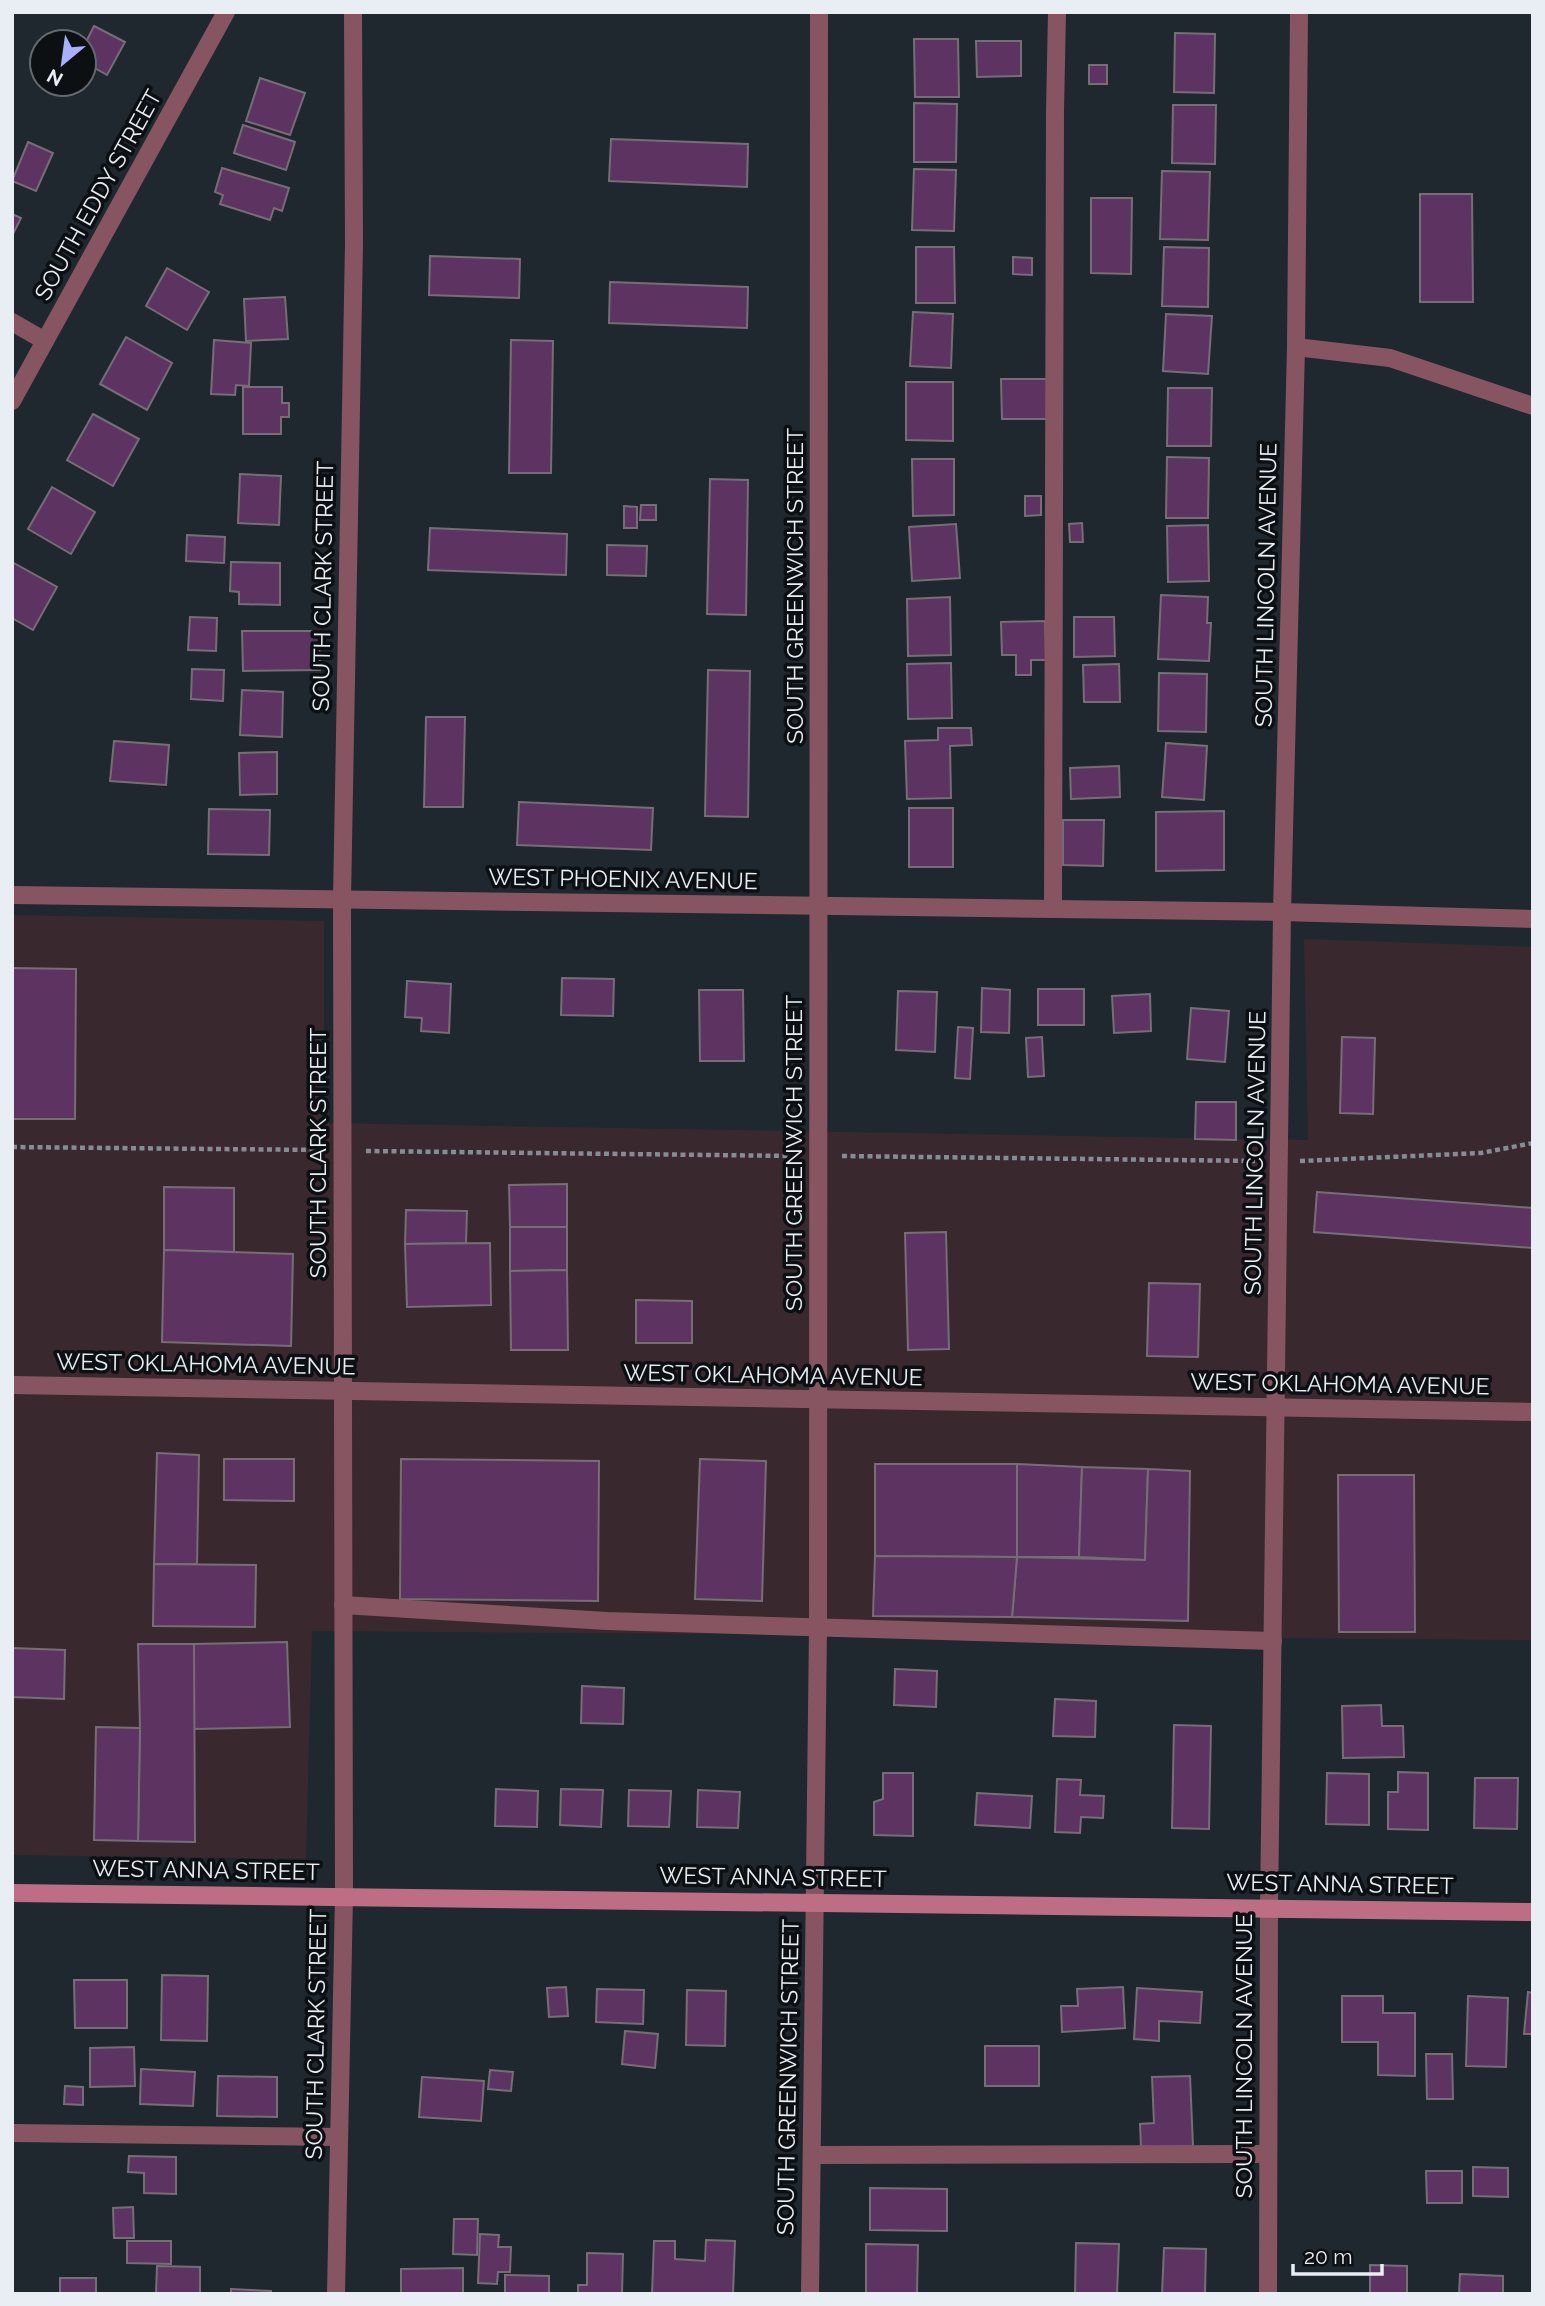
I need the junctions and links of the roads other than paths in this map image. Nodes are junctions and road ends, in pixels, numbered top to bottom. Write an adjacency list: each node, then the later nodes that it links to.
1 (226, 12): 7 (street, SOUTH EDDY STREET)
2 (354, 12): 12 (street, SOUTH CLARK STREET)
3 (820, 12): 13 (street, SOUTH GREENWICH STREET)
4 (1057, 12): 14 (street)
5 (1299, 12): 8 (street, SOUTH LINCOLN AVENUE)
6 (12, 322): 7 (street)
7 (45, 341): 9 (street, SOUTH EDDY STREET)
8 (1296, 347): 10 (street); 15 (street, SOUTH LINCOLN AVENUE)
9 (12, 401)
10 (1533, 406)
11 (12, 895): 12 (street, WEST PHOENIX AVENUE)
12 (342, 899): 13 (street, WEST PHOENIX AVENUE); 18 (street, SOUTH CLARK STREET)
13 (819, 906): 14 (street, WEST PHOENIX AVENUE); 19 (street, SOUTH GREENWICH STREET)
14 (1054, 909): 15 (street, WEST PHOENIX AVENUE)
15 (1282, 912): 16 (street, WEST PHOENIX AVENUE); 20 (street, SOUTH LINCOLN AVENUE)
16 (1533, 919)
17 (12, 1385): 18 (street, WEST OKLAHOMA AVENUE)
18 (342, 1392): 19 (street, WEST OKLAHOMA AVENUE); 22 (street, SOUTH CLARK STREET)
19 (819, 1400): 20 (street, WEST OKLAHOMA AVENUE); 23 (street, SOUTH GREENWICH STREET)
20 (1276, 1408): 21 (street, WEST OKLAHOMA AVENUE); 24 (street, SOUTH LINCOLN AVENUE)
21 (1533, 1412)
22 (343, 1605): 23 (street); 26 (street, SOUTH CLARK STREET)
23 (818, 1628): 24 (street); 27 (street, SOUTH GREENWICH STREET)
24 (1273, 1641): 28 (street, SOUTH LINCOLN AVENUE)
25 (12, 1893): 26 (main road, WEST ANNA STREET)
26 (344, 1896): 27 (main road, WEST ANNA STREET); 31 (street, SOUTH CLARK STREET)
27 (816, 1902): 28 (main road, WEST ANNA STREET); 33 (street, SOUTH GREENWICH STREET)
28 (1269, 1908): 29 (main road, WEST ANNA STREET); 32 (street, SOUTH LINCOLN AVENUE)
29 (1533, 1912)
30 (12, 2133): 31 (street)
31 (339, 2137): 34 (street, SOUTH CLARK STREET)
32 (1268, 2154): 33 (street); 36 (street, SOUTH LINCOLN AVENUE)
33 (812, 2155): 35 (street, SOUTH GREENWICH STREET)
34 (336, 2294)
35 (810, 2294)
36 (1268, 2294)

